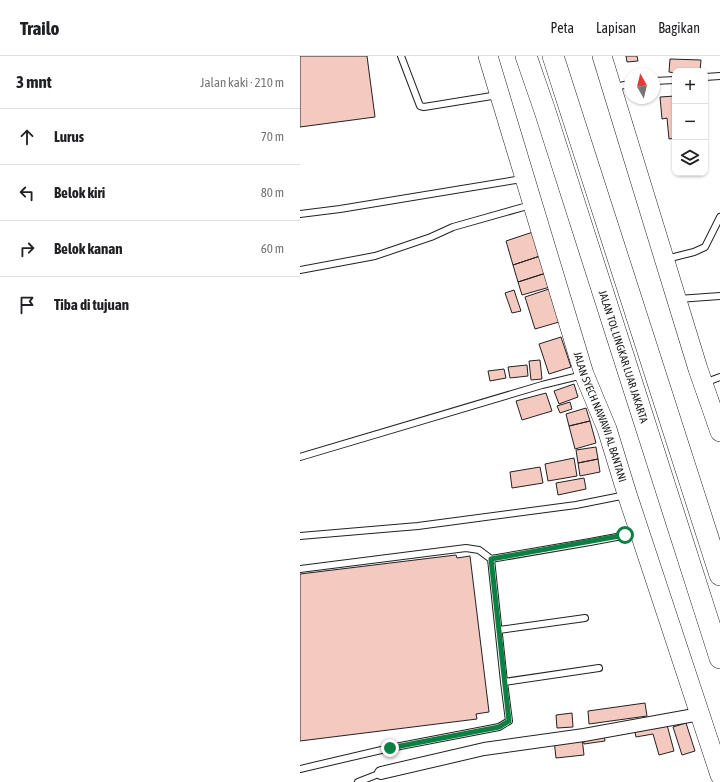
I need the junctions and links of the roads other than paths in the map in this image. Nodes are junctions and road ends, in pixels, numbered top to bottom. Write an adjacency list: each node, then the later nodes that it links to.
1 (401, 56): 11 (lane)
2 (488, 56): 11 (highway, JALAN SYECH NAWAWI AL BANTANI)
3 (526, 56): 32 (highway, JALAN TOL LINGKAR LUAR JAKARTA)
4 (553, 56): 29 (highway)
5 (602, 56): 10 (highway)
6 (720, 76): 7 (lane)
7 (708, 77)
8 (672, 80): 9 (lane)
9 (660, 81)
10 (621, 86): 16 (highway)
11 (500, 94): 12 (highway, JALAN SYECH NAWAWI AL BANTANI)
12 (526, 178): 13 (highway, JALAN SYECH NAWAWI AL BANTANI); 14 (lane)
13 (534, 204): 17 (lane); 20 (highway, JALAN SYECH NAWAWI AL BANTANI)
14 (300, 214)
15 (720, 217): 16 (lane)
16 (664, 260): 19 (highway)
17 (300, 270)
18 (720, 296): 19 (lane)
19 (677, 299): 21 (highway)
20 (584, 374): 23 (lane); 24 (highway, JALAN SYECH NAWAWI AL BANTANI)
21 (711, 380): 22 (highway)
22 (720, 432)
23 (300, 457)
24 (627, 494): 25 (highway, JALAN SYECH NAWAWI AL BANTANI); 26 (lane)
25 (640, 532): 27 (lane); 35 (highway, JALAN SYECH NAWAWI AL BANTANI)
26 (300, 536)
27 (491, 559): 28 (lane); 31 (lane)
28 (300, 569)
29 (720, 575)
30 (585, 618): 31 (lane)
31 (499, 630): 34 (lane)
32 (720, 658)
33 (599, 668): 34 (lane)
34 (504, 682): 36 (lane)
35 (700, 714): 37 (street); 38 (highway, JALAN SYECH NAWAWI AL BANTANI)
36 (300, 770)
37 (381, 772): 39 (lane)
38 (720, 775)
39 (358, 782)

